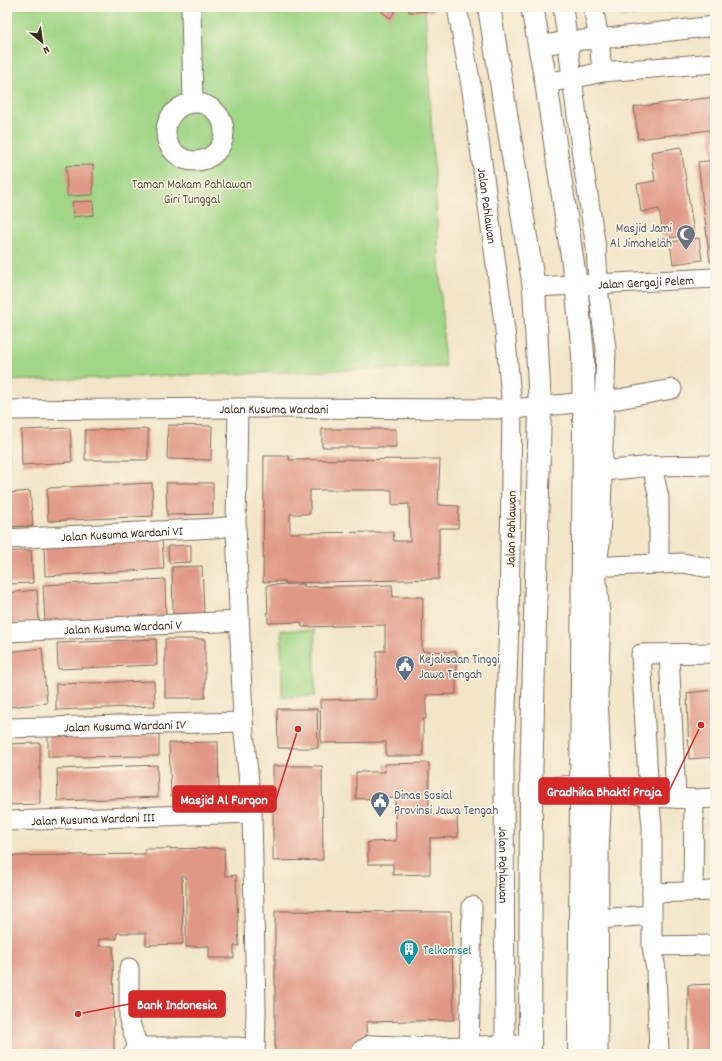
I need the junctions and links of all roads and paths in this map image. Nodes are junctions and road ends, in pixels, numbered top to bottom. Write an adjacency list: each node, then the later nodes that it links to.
1 (191, 7): 15 (street)
2 (457, 7): 24 (street, Jalan Pahlawan)
3 (489, 7): 19 (main road, Jalan Pahlawan)
4 (563, 7): 9 (street)
5 (593, 7): 8 (street)
6 (533, 10): 10 (main road)
7 (715, 26): 8 (street)
8 (600, 39): 9 (street); 12 (street)
9 (567, 41): 10 (street); 13 (street)
10 (539, 46): 14 (main road)
11 (715, 63): 12 (street)
12 (602, 72): 13 (street)
13 (571, 79): 14 (street); 17 (street)
14 (546, 82): 18 (main road)
15 (193, 103)
16 (715, 278): 17 (street, Jalan Gergaji Pelem)
17 (598, 283): 18 (street, Jalan Gergaji Pelem); 21 (street)
18 (576, 284): 19 (street); 21 (main road)
19 (534, 288): 22 (main road, Jalan Pahlawan)
20 (672, 388): 21 (street)
21 (594, 401): 22 (street); 28 (main road)
22 (540, 407): 24 (street, Jalan Kusuma Wardani); 42 (main road, Jalan Pahlawan)
23 (238, 408): 24 (street, Jalan Kusuma Wardani); 25 (street, Jalan Kusuma Wardani); 29 (street)
24 (512, 409): 59 (street, Jalan Pahlawan)
25 (7, 410)
26 (715, 465): 27 (street)
27 (652, 466): 28 (street); 31 (street)
28 (593, 470): 32 (main road)
29 (236, 526): 30 (street, Jalan Kusuma Wardani VI); 34 (street)
30 (7, 539)
31 (660, 564): 32 (street); 33 (street)
32 (589, 567): 40 (main road); 41 (street)
33 (715, 569)
34 (239, 621): 35 (street, Jalan Kusuma Wardani V); 38 (street)
35 (7, 632)
36 (715, 653): 37 (street)
37 (669, 654): 43 (street); 45 (street)
38 (243, 722): 39 (street, Jalan Kusuma Wardani IV); 46 (street)
39 (7, 728)
40 (580, 785): 41 (street); 42 (street); 53 (main road)
41 (602, 786): 43 (street); 53 (street)
42 (531, 788): 57 (main road, Jalan Pahlawan)
43 (649, 797): 45 (street); 50 (street)
44 (715, 798): 45 (street)
45 (685, 799): 48 (street)
46 (252, 813): 47 (street, Jalan Kusuma Wardani III); 61 (street)
47 (7, 821)
48 (693, 891): 49 (street); 50 (street)
49 (715, 891)
50 (652, 893): 52 (street)
51 (472, 906): 58 (street)
52 (652, 915): 53 (street); 55 (street)
53 (590, 919): 63 (main road); 64 (street)
54 (715, 945): 55 (street)
55 (652, 946): 65 (street)
56 (130, 968): 60 (street)
57 (530, 1049): 59 (street)
58 (469, 1050): 59 (street); 62 (street)
59 (505, 1050)
60 (135, 1051): 61 (street)
61 (255, 1051)
62 (362, 1054)
63 (579, 1054)
64 (598, 1054)
65 (659, 1054)

